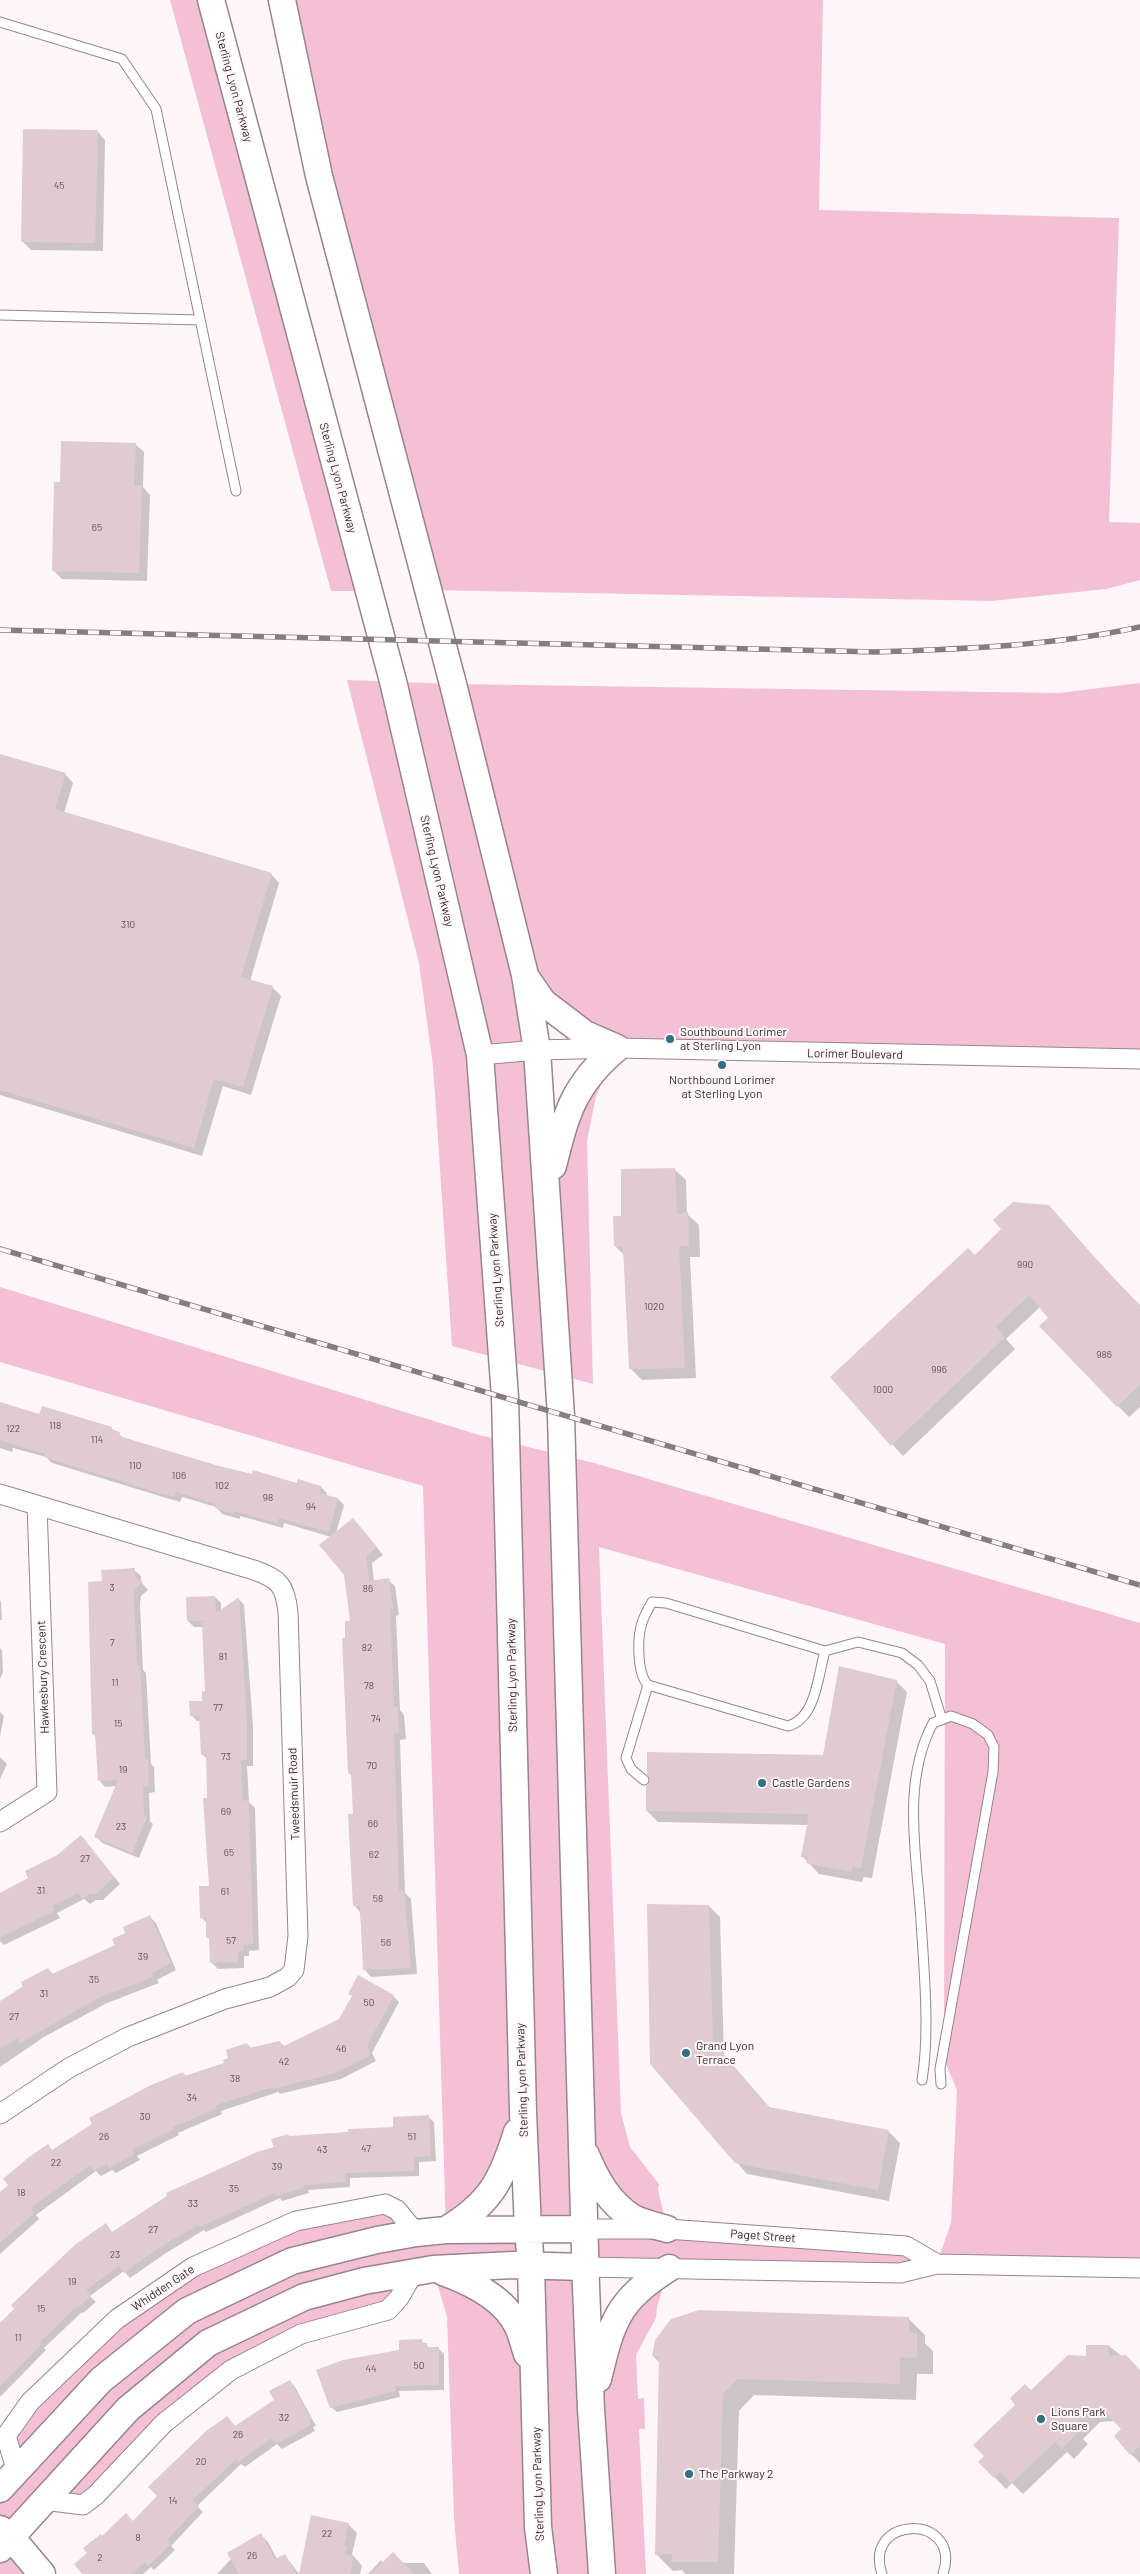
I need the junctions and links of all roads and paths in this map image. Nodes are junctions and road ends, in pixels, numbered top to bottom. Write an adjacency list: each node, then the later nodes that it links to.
1 (211, 0): 10 (main road, Sterling Lyon Parkway)
2 (282, 0): 7 (main road)
3 (0, 22): 5 (lane)
4 (0, 315): 5 (lane)
5 (200, 320): 6 (lane)
6 (236, 491)
7 (525, 975): 8 (main road); 9 (main road)
8 (617, 1048): 9 (street, Lorimer Boulevard); 11 (street, Lorimer Boulevard); 12 (main road)
9 (538, 1050): 10 (street, Lorimer Boulevard); 12 (main road)
10 (480, 1055): 22 (main road, Sterling Lyon Parkway)
11 (1140, 1060)
12 (548, 1188): 24 (main road)
13 (0, 1494): 14 (street, Tweedsmuir Road)
14 (37, 1505): 19 (street, Hawkesbury Crescent); 23 (street, Tweedsmuir Road)
15 (825, 1651): 16 (lane); 16 (lane); 17 (lane)
16 (648, 1685): 18 (lane)
17 (942, 1720): 20 (lane); 21 (lane)
18 (644, 1780)
19 (0, 1822)
20 (922, 2080)
21 (941, 2084)
22 (523, 2112): 26 (main road, Sterling Lyon Parkway); 28 (main road)
23 (0, 2114)
24 (582, 2147): 25 (main road); 27 (main road)
25 (584, 2228): 26 (main road, Whidden Gate); 27 (street, Paget Street); 32 (main road)
26 (528, 2229): 28 (main road, Whidden Gate); 31 (main road, Sterling Lyon Parkway)
27 (667, 2229): 30 (street, Paget Street)
28 (446, 2230): 29 (main road, Whidden Gate)
29 (416, 2233): 38 (main road, Whidden Gate); 38 (street, Whidden Gate)
30 (937, 2264): 33 (street, Paget Street); 34 (street, Paget Street)
31 (532, 2266): 32 (main road); 35 (main road); 36 (main road, Sterling Lyon Parkway)
32 (585, 2267): 33 (street, Paget Street); 37 (main road)
33 (669, 2268): 37 (main road)
34 (1140, 2268)
35 (423, 2270): 36 (main road); 39 (main road); 39 (street)
36 (534, 2378): 42 (main road, Sterling Lyon Parkway)
37 (591, 2409): 43 (main road)
38 (8, 2481)
39 (44, 2500): 40 (main road)
40 (4, 2538): 41 (main road)
41 (42, 2574)
42 (544, 2574)
43 (602, 2574)
44 (882, 2574): 45 (lane)
45 (944, 2574)

